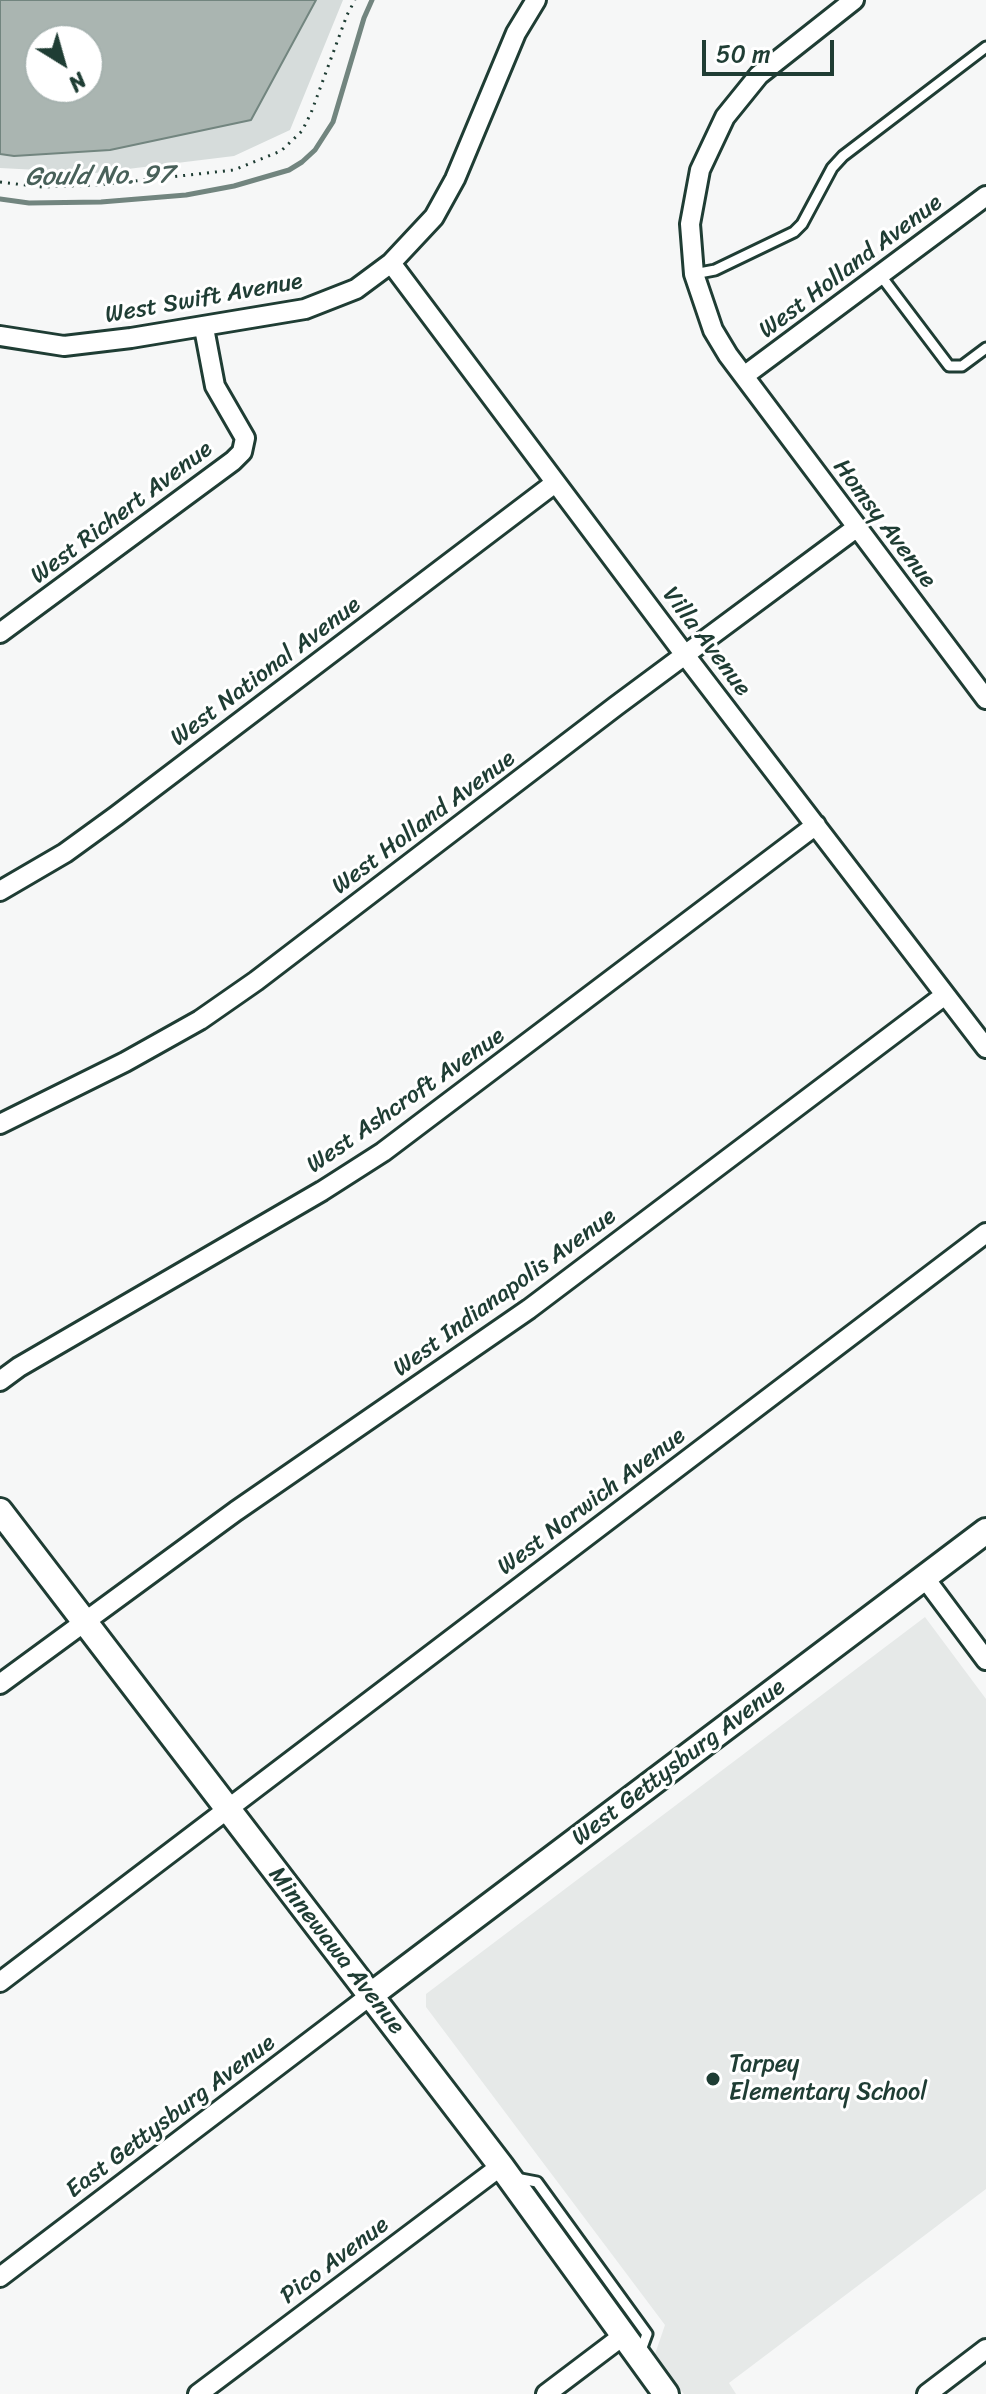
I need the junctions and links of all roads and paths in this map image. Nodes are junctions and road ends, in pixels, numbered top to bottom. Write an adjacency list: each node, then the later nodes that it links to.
1 (355, 0): 5 (path)
2 (536, 0): 7 (street, West Swift Avenue)
3 (854, 0): 8 (street)
4 (986, 47): 8 (lane)
5 (0, 182)
6 (986, 196): 9 (street, West Holland Avenue)
7 (391, 263): 10 (street, West Swift Avenue); 14 (street, Villa Avenue)
8 (694, 274): 13 (street)
9 (881, 276): 12 (lane); 13 (street, West Holland Avenue)
10 (204, 328): 11 (street, West Swift Avenue); 16 (street, West Richert Avenue)
11 (0, 336)
12 (986, 348)
13 (744, 376): 15 (street, Homsy Avenue)
14 (555, 483): 17 (street, Villa Avenue); 20 (street, West National Avenue)
15 (856, 528): 17 (street, West Holland Avenue); 18 (street, Homsy Avenue)
16 (0, 633)
17 (685, 655): 19 (street, Villa Avenue); 23 (street, West Holland Avenue)
18 (986, 699)
19 (816, 825): 21 (street, Villa Avenue); 25 (street, West Ashcroft Avenue)
20 (0, 891)
21 (945, 995): 22 (street, Villa Avenue); 29 (street, West Indianapolis Avenue)
22 (986, 1048)
23 (0, 1124)
24 (986, 1233): 32 (street, West Norwich Avenue)
25 (0, 1381)
26 (0, 1511): 29 (street, Minnewawa Avenue)
27 (986, 1531): 28 (street, West Gettysburg Avenue)
28 (924, 1577): 30 (street); 34 (street, West Gettysburg Avenue)
29 (85, 1620): 31 (street, West Indianapolis Avenue); 32 (street, Minnewawa Avenue)
30 (986, 1660)
31 (0, 1684)
32 (227, 1810): 33 (street, West Norwich Avenue); 34 (street, Minnewawa Avenue)
33 (0, 1982)
34 (371, 1995): 35 (street, Minnewawa Avenue); 36 (street, East Gettysburg Avenue)
35 (505, 2172): 37 (street, Minnewawa Avenue); 39 (lane); 40 (street, Pico Avenue)
36 (0, 2277)
37 (624, 2335): 39 (street, Minnewawa Avenue); 41 (street)
38 (986, 2349): 43 (street)
39 (639, 2357): 42 (street, Minnewawa Avenue)
40 (198, 2394)
41 (546, 2394)
42 (666, 2394)
43 (927, 2394)

